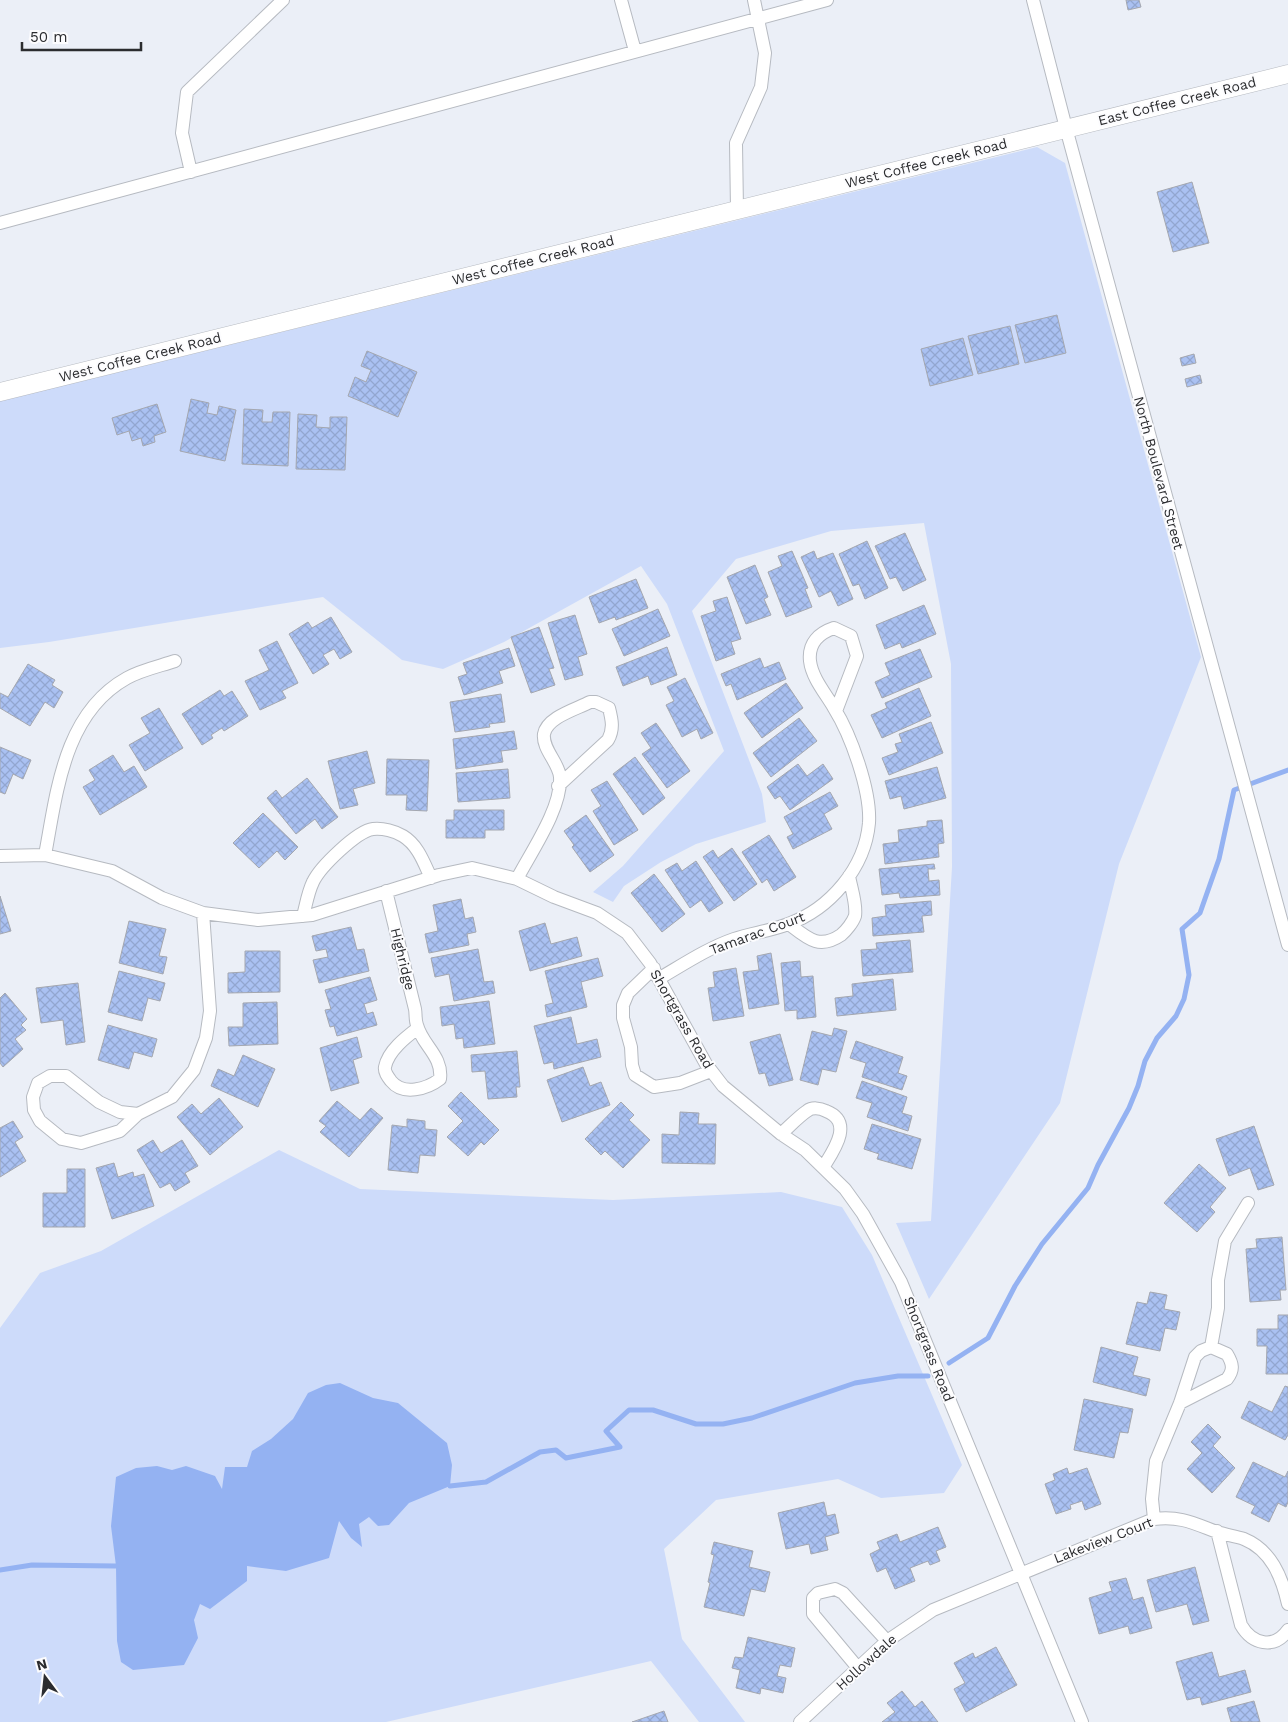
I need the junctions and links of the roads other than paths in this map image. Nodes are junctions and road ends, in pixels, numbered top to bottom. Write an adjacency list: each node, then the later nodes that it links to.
1 (283, 0): 10 (street)
2 (621, 0): 7 (street)
3 (754, 0): 6 (street)
4 (827, 0): 6 (street)
5 (1033, 0): 9 (street, North Boulevard Street)
6 (758, 17): 7 (street); 11 (street)
7 (635, 51): 10 (street)
8 (1288, 74): 9 (street, East Coffee Creek Road)
9 (1066, 128): 11 (street, West Coffee Creek Road); 26 (street, North Boulevard Street)
10 (191, 172): 12 (street)
11 (737, 210): 13 (street, West Coffee Creek Road)
12 (0, 223)
13 (0, 392)
14 (175, 662): 17 (street)
15 (836, 711): 15 (street, Tamarac Court); 19 (street, Tamarac Court)
16 (558, 786): 16 (street); 21 (street)
17 (45, 855): 18 (street, Shortgrass Road); 23 (street, Shortgrass Road)
18 (0, 856)
19 (849, 876): 25 (street, Tamarac Court); 25 (street)
20 (431, 878): 21 (street, Shortgrass Road); 22 (street, Shortgrass Road); 24 (street)
21 (517, 879): 27 (street, Shortgrass Road)
22 (386, 891): 24 (street, Shortgrass Road); 28 (street, Highridge)
23 (203, 913): 24 (street, Shortgrass Road); 30 (street)
24 (303, 916)
25 (789, 924): 27 (street, Tamarac Court)
26 (1288, 945)
27 (657, 973): 29 (street, Shortgrass Road); 29 (street, Tamarac Court)
28 (418, 1028): 28 (street, Highridge)
29 (711, 1071): 31 (street, Shortgrass Road)
30 (138, 1114): 30 (street)
31 (781, 1134): 32 (street, Shortgrass Road); 32 (street)
32 (824, 1166): 38 (street, Shortgrass Road)
33 (1248, 1203): 34 (street)
34 (1211, 1347): 35 (street); 35 (street)
35 (1180, 1403): 36 (street)
36 (1154, 1519): 37 (street, Lakeview Court); 38 (street, Lakeview Court)
37 (1217, 1531): 39 (street, Lakeview Court); 40 (street)
38 (1020, 1574): 41 (street, Hollowdale); 44 (street, Shortgrass Road)
39 (1288, 1604)
40 (1288, 1630)
41 (886, 1641): 42 (street, Hollowdale); 42 (street)
42 (858, 1668): 43 (street, Hollowdale)
43 (800, 1722)
44 (1082, 1722)

